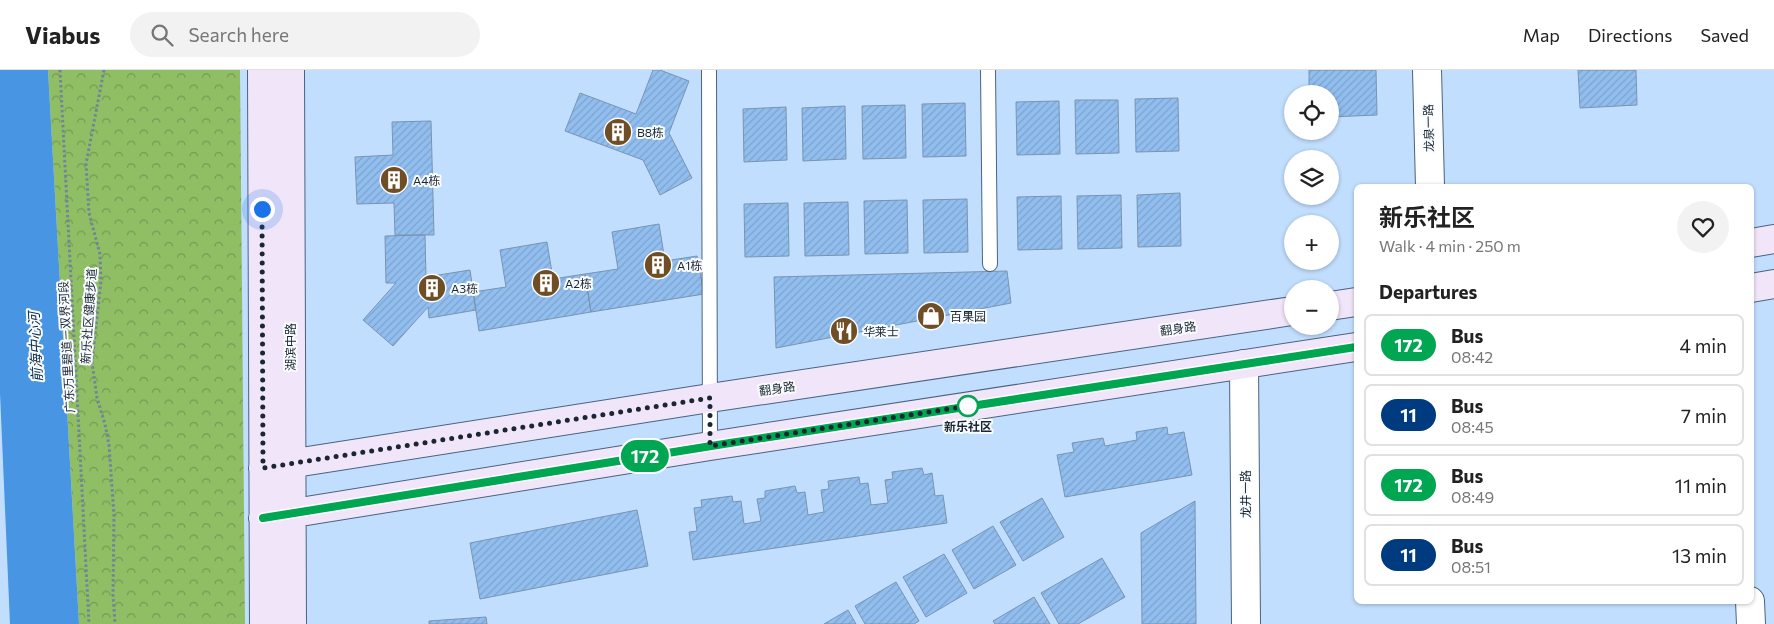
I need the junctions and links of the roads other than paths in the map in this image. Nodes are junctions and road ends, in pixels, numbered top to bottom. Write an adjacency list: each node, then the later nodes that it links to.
1 (262, 70): 20 (main road)
2 (290, 70): 19 (main road, 湖滨中路)
3 (709, 70): 17 (lane)
4 (988, 70): 9 (lane)
5 (1427, 70): 6 (street, 龙泉一路)
6 (1430, 184)
7 (1774, 239): 8 (main road)
8 (1754, 242)
9 (990, 264)
10 (1774, 284): 11 (main road)
11 (1754, 287)
12 (1354, 302): 13 (main road)
13 (1339, 305)
14 (1284, 312): 17 (main road, 翻身路)
15 (1354, 347): 16 (main road)
16 (1244, 364): 18 (main road); 26 (street, 龙井一路)
17 (710, 398): 18 (lane); 19 (main road, 翻身路)
18 (710, 446): 21 (main road)
19 (291, 464): 20 (main road, 翻身路); 21 (main road, 湖滨中路)
20 (263, 468): 22 (main road)
21 (291, 513): 22 (main road); 25 (main road, 湖滨中路)
22 (263, 518): 24 (main road)
23 (1750, 604): 27 (street)
24 (264, 624)
25 (292, 624)
26 (1246, 624)
27 (1751, 624)

